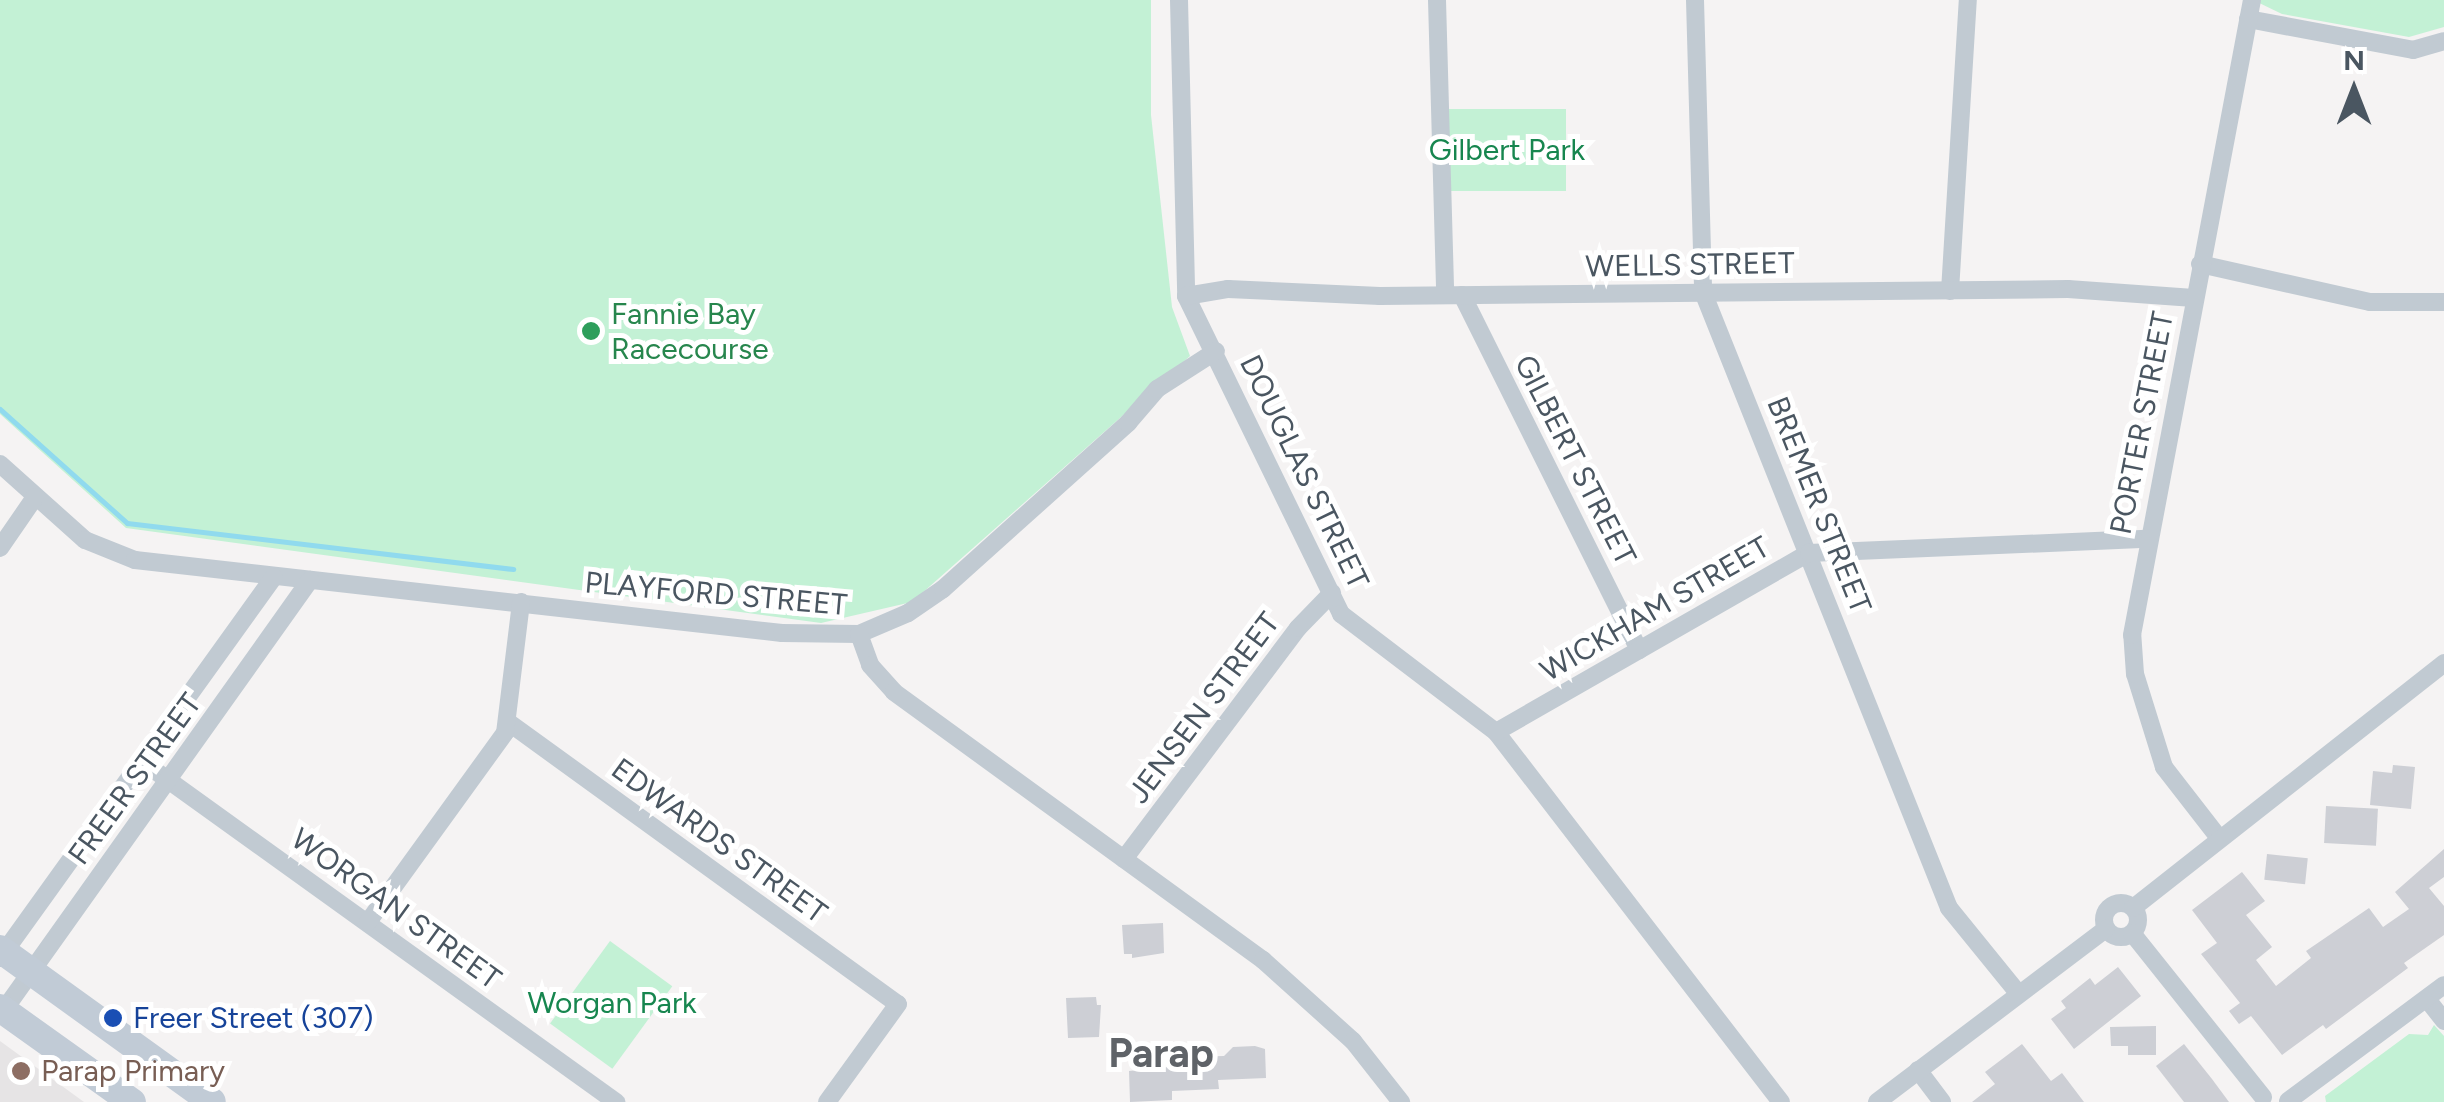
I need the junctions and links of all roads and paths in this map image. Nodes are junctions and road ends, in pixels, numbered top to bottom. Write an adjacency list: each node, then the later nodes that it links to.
1 (1179, 0): 12 (street, DOUGLAS STREET)
2 (1436, 0): 11 (street, GILBERT STREET)
3 (1695, 0): 10 (street, BREMER STREET)
4 (1968, 0): 9 (street)
5 (2252, 0): 6 (street, PORTER STREET)
6 (2248, 19): 7 (street); 8 (street, PORTER STREET)
7 (2444, 41)
8 (2200, 264): 13 (street, PORTER STREET); 14 (street)
9 (1950, 290): 10 (street, WELLS STREET); 13 (street, WELLS STREET)
10 (1703, 292): 11 (street, WELLS STREET); 20 (street, BREMER STREET)
11 (1454, 295): 12 (street, WELLS STREET); 26 (street, GILBERT STREET)
12 (1186, 296): 15 (street, DOUGLAS STREET)
13 (2194, 298): 18 (street, PORTER STREET)
14 (2444, 302)
15 (1216, 351): 23 (street, DOUGLAS STREET); 25 (street)
16 (0, 464): 17 (street, PLAYFORD STREET)
17 (36, 496): 19 (street); 21 (street, PLAYFORD STREET)
18 (2147, 539): 20 (street, WICKHAM STREET); 32 (street, PORTER STREET)
19 (0, 548)
20 (1809, 553): 26 (street, WICKHAM STREET); 41 (street, BREMER STREET)
21 (274, 577): 22 (street, PLAYFORD STREET); 30 (street, FREER STREET)
22 (310, 580): 24 (street, PLAYFORD STREET); 31 (street, FREER STREET)
23 (1332, 593): 29 (street, DOUGLAS STREET); 33 (street, JENSEN STREET)
24 (521, 602): 25 (street, PLAYFORD STREET); 28 (street)
25 (858, 634): 33 (street, PLAYFORD STREET)
26 (1639, 650): 29 (street, WICKHAM STREET)
27 (2444, 663): 32 (street)
28 (508, 722): 35 (street); 51 (street, EDWARDS STREET)
29 (1496, 732): 53 (street, DOUGLAS STREET)
30 (144, 762): 31 (street, WORGAN STREET); 38 (street, FREER STREET)
31 (169, 781): 35 (street, WORGAN STREET); 39 (street, FREER STREET)
32 (2219, 838): 34 (street)
33 (1124, 859): 52 (street, PLAYFORD STREET)
34 (2133, 908): 36 (street); 37 (street)
35 (368, 922): 50 (street, WORGAN STREET)
36 (2106, 929): 37 (street); 41 (street)
37 (2132, 934): 46 (street)
38 (2, 953): 39 (street)
39 (31, 969): 43 (street, FREER STREET); 49 (street)
40 (2444, 985): 42 (street)
41 (2018, 993): 45 (street)
42 (2427, 999): 44 (street); 47 (street)
43 (2, 1009): 48 (street)
44 (2444, 1020)
45 (1918, 1070): 54 (street); 55 (street)
46 (2261, 1099): 47 (street)
47 (2288, 1101)
48 (132, 1102)
49 (212, 1102)
50 (616, 1102)
51 (826, 1102)
52 (1401, 1102)
53 (1781, 1102)
54 (1877, 1102)
55 (1942, 1102)

